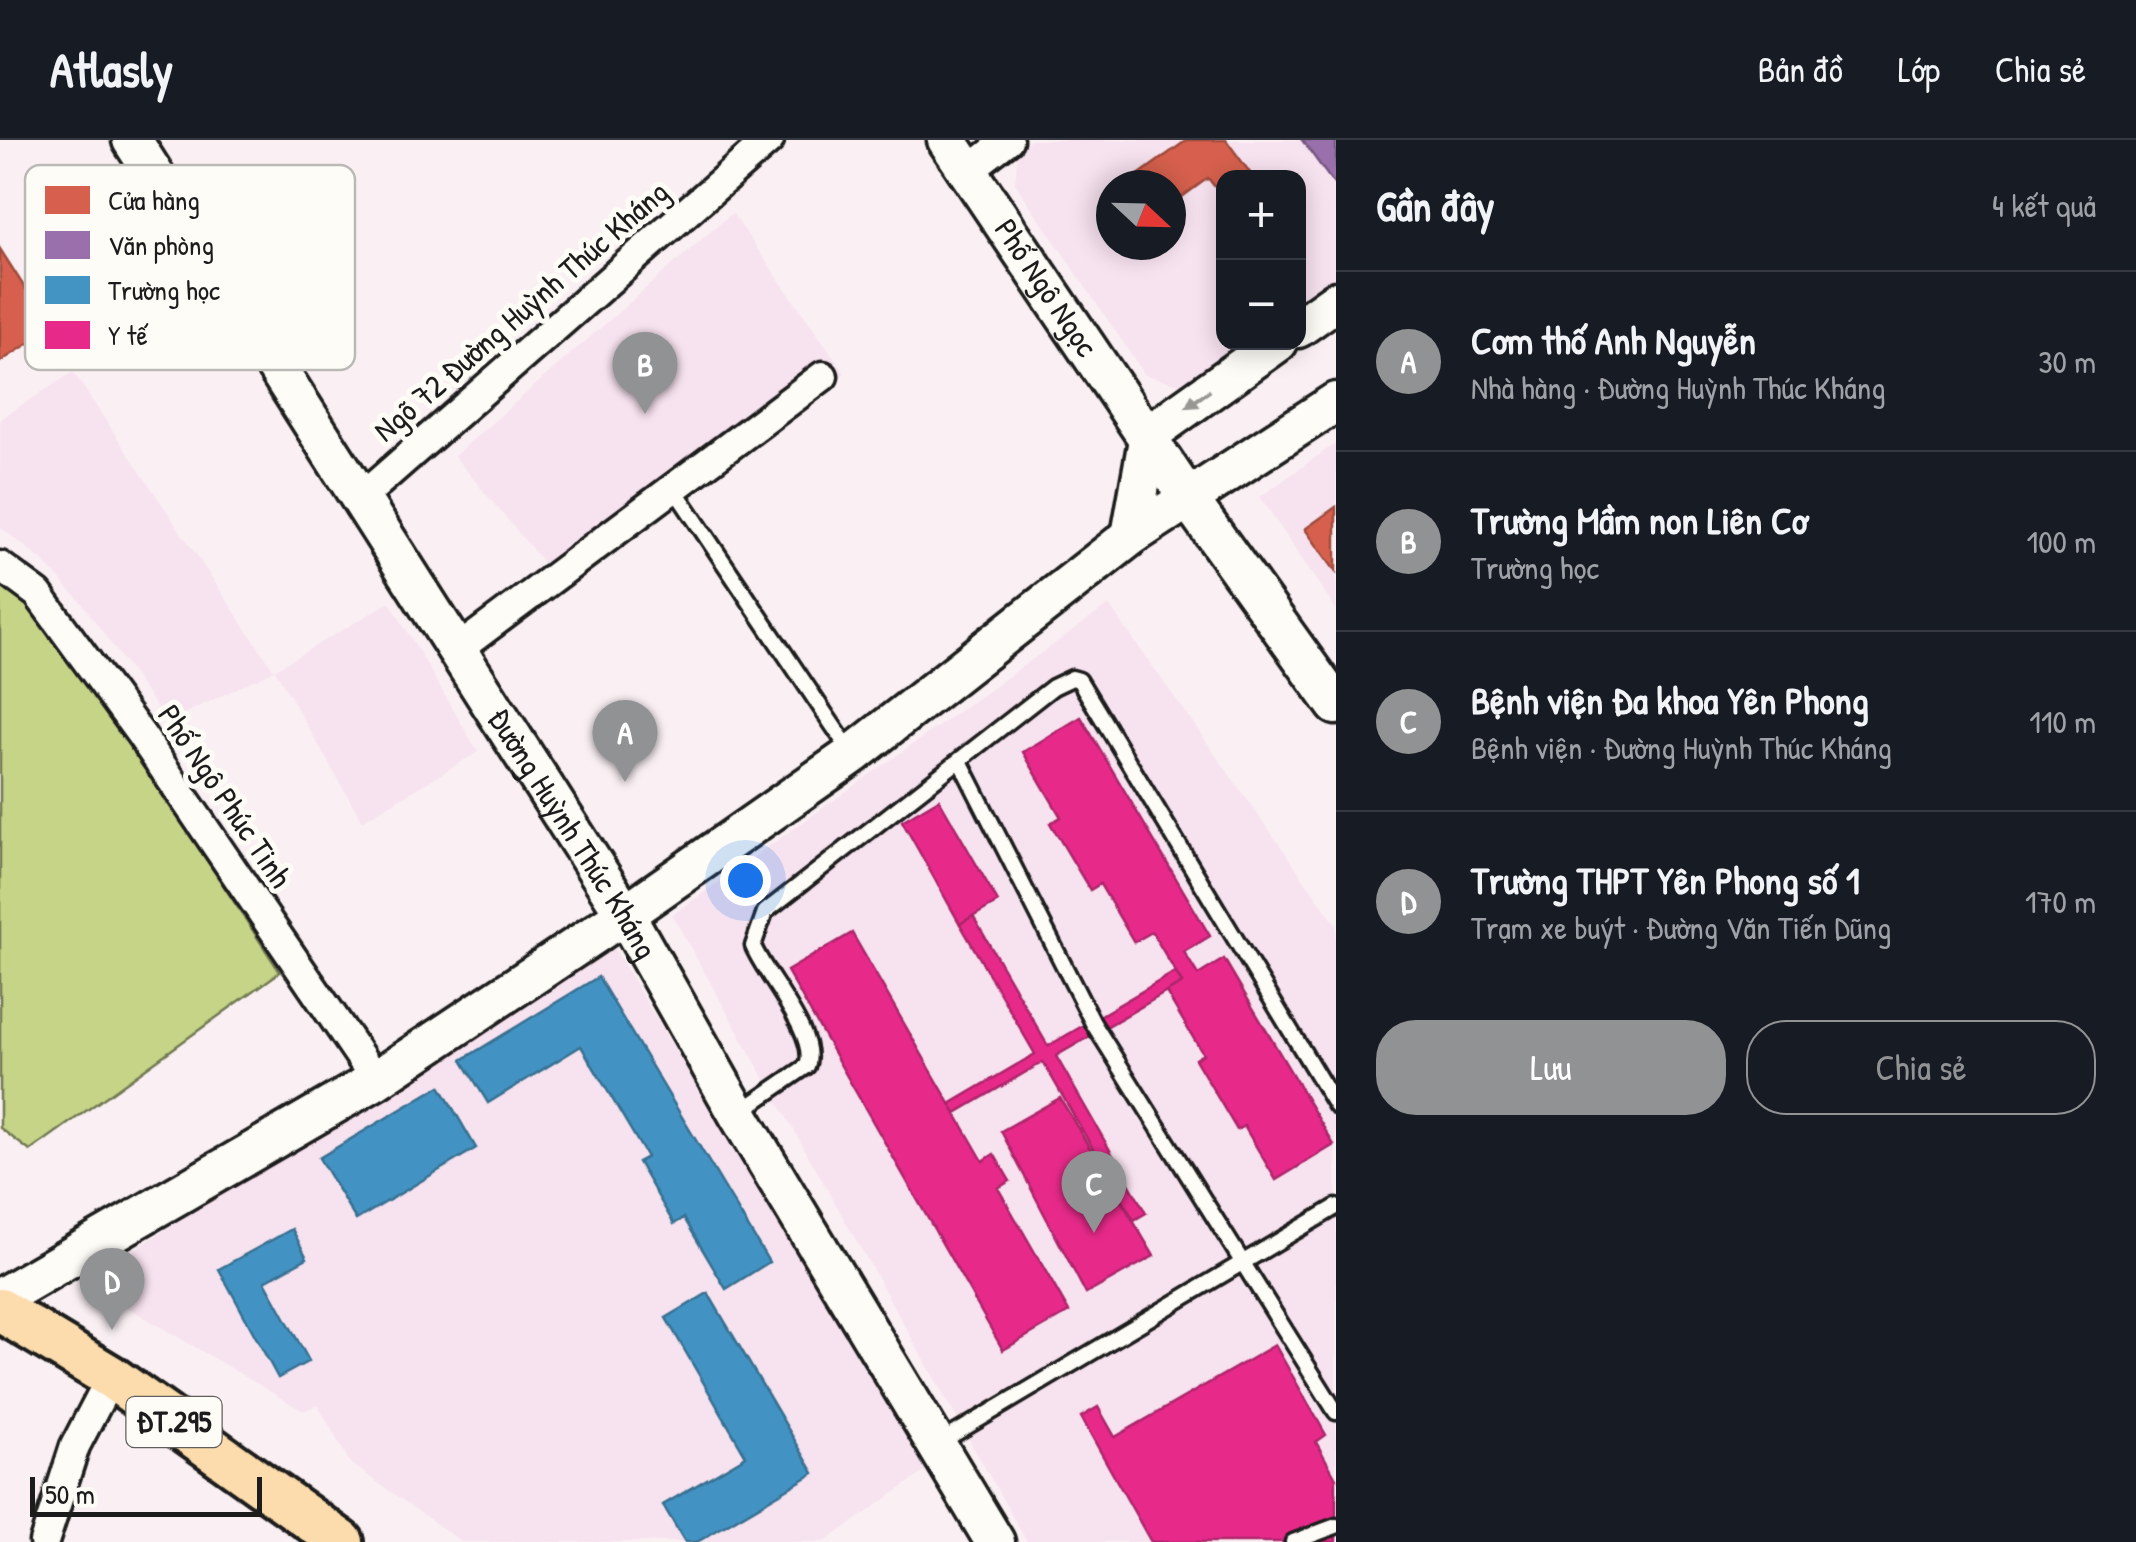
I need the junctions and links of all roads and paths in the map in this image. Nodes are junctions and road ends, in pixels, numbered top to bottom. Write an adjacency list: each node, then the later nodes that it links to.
1 (132, 140): 5 (main road, Đường Huỳnh Thúc Kháng)
2 (769, 140): 15 (street, Ngõ 72 Đường Huỳnh Thúc Kháng)
3 (947, 140): 6 (main road, Phố Ngô Ngọc)
4 (1008, 140): 6 (street)
5 (148, 165)
6 (969, 170): 13 (main road, Phố Ngô Ngọc)
7 (1336, 301): 8 (main road)
8 (1306, 322)
9 (1267, 350): 13 (main road, one-way to 13)
10 (281, 370): 15 (main road, Đường Huỳnh Thúc Kháng)
11 (823, 376): 14 (street)
12 (1336, 402): 16 (main road)
13 (1149, 434): 16 (main road, Phố Ngô Ngọc); 17 (main road)
14 (673, 487): 19 (street); 21 (lane)
15 (363, 496): 19 (main road, Đường Huỳnh Thúc Kháng)
16 (1190, 501): 17 (main road); 20 (main road, Phố Ngô Ngọc)
17 (1131, 536): 21 (main road)
18 (0, 566): 24 (street, Phố Ngô Phúc Tinh)
19 (457, 650): 23 (main road, Đường Huỳnh Thúc Kháng)
20 (1336, 705)
21 (852, 755): 23 (main road)
22 (960, 763): 25 (lane); 26 (lane); 28 (lane)
23 (625, 914): 24 (main road); 26 (main road, Đường Huỳnh Thúc Kháng)
24 (376, 1080): 29 (main road)
25 (1336, 1106)
26 (738, 1114): 33 (main road, Đường Huỳnh Thúc Kháng)
27 (1336, 1207): 28 (lane)
28 (1242, 1262): 32 (lane); 33 (lane)
29 (0, 1298)
30 (0, 1310): 31 (main road, ĐT.295)
31 (111, 1376): 35 (street); 36 (main road, ĐT.295)
32 (1336, 1412)
33 (938, 1444): 37 (main road, Đường Huỳnh Thúc Kháng)
34 (1336, 1526): 38 (lane)
35 (44, 1542)
36 (342, 1542)
37 (996, 1542)
38 (1293, 1542)

